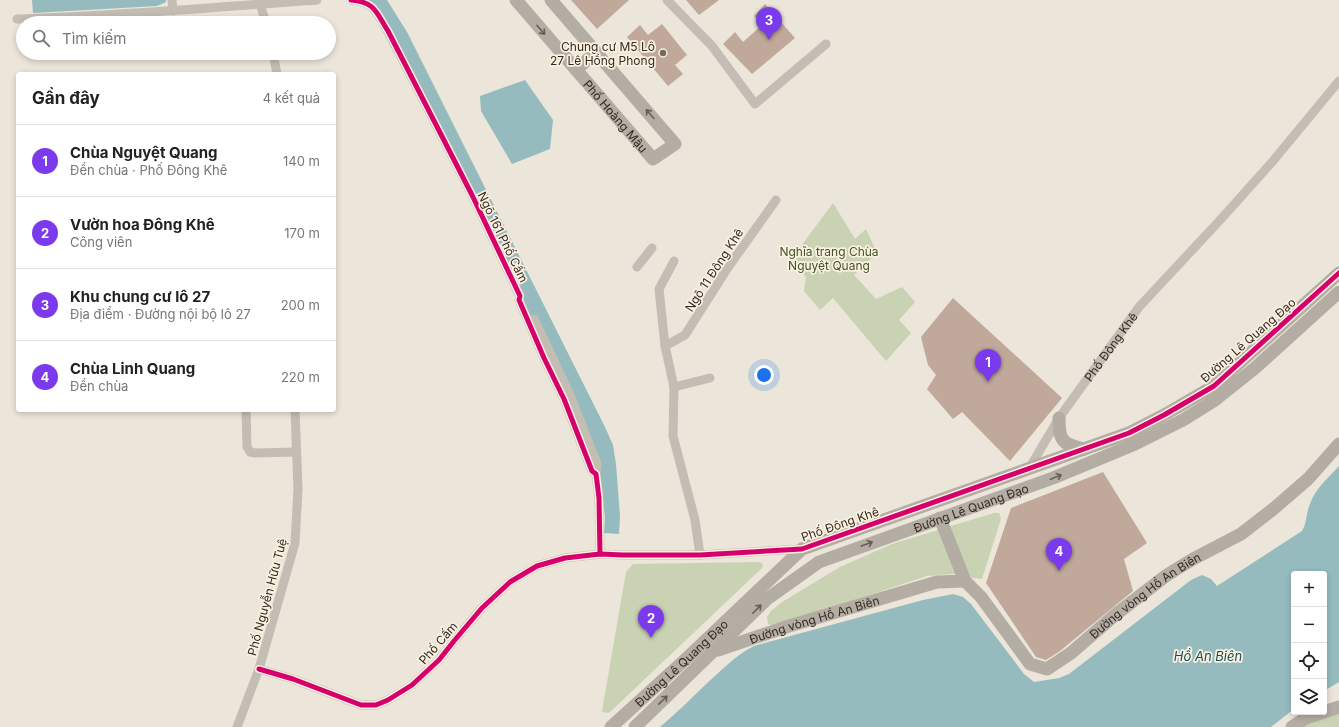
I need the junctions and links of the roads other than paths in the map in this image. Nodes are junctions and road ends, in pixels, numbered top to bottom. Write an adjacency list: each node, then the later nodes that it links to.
1 (172, 0): 8 (street)
2 (317, 0): 7 (street)
3 (351, 0): 36 (street, Ngõ 161 Phố Cấm)
4 (516, 0): 14 (street, Phố Hoàng Mậu, one-way to 14)
5 (551, 0): 12 (street, Phố Hoàng Mậu)
6 (667, 0): 11 (street)
7 (260, 4): 8 (street); 10 (street)
8 (173, 10): 9 (street)
9 (86, 16)
10 (264, 16)
11 (826, 44)
12 (596, 52): 14 (street); 14 (street, Phố Hoàng Mậu, one-way to 12)
13 (274, 60): 15 (street)
14 (576, 70)
15 (277, 72)
16 (1339, 82): 28 (street, Phố Đông Khê)
17 (776, 200): 23 (street, Ngõ 11 Đông Khê)
18 (652, 248): 20 (street)
19 (674, 261): 23 (street)
20 (637, 267)
21 (1339, 273): 30 (street, Đường Lê Quang Đạo)
22 (1339, 292): 33 (street, Đường Lê Quang Đạo, one-way to 22)
23 (665, 346): 25 (street)
24 (710, 378): 25 (street)
25 (674, 387): 38 (street)
26 (246, 412): 31 (street)
27 (295, 412): 31 (street, Phố Nguyễn Hữu Tuệ)
28 (1059, 418): 30 (street); 32 (street, Phố Đông Khê)
29 (1339, 444): 40 (street, Đường vòng Hồ An Biên)
30 (1084, 449): 32 (street, Đường Lê Quang Đạo)
31 (296, 452): 43 (street, Phố Nguyễn Hữu Tuệ)
32 (1030, 467): 33 (street); 35 (street, Phố Đông Khê)
33 (1036, 485): 34 (street, Đường Lê Quang Đạo)
34 (940, 518): 39 (street, Đường Lê Quang Đạo, one-way to 34); 40 (street, Đường vòng Hồ An Biên)
35 (802, 549): 38 (street, Phố Đông Khê); 39 (street); 42 (street, Đường Lê Quang Đạo)
36 (600, 554): 37 (street, Phố Cấm); 43 (street, Phố Cấm)
37 (623, 555): 38 (street, Phố Đông Khê)
38 (700, 555)
39 (818, 562): 41 (street, Đường Lê Quang Đạo, one-way to 39)
40 (965, 581): 41 (street, Đường vòng Hồ An Biên)
41 (714, 651): 42 (street, Đường vòng Hồ An Biên); 49 (street, Đường Lê Quang Đạo, one-way to 41)
42 (687, 658): 48 (street, Đường Lê Quang Đạo)
43 (259, 669): 47 (street)
44 (1339, 707): 45 (street)
45 (1327, 711)
46 (1315, 715): 50 (street)
47 (236, 727)
48 (611, 727)
49 (635, 727)
50 (1292, 727)

